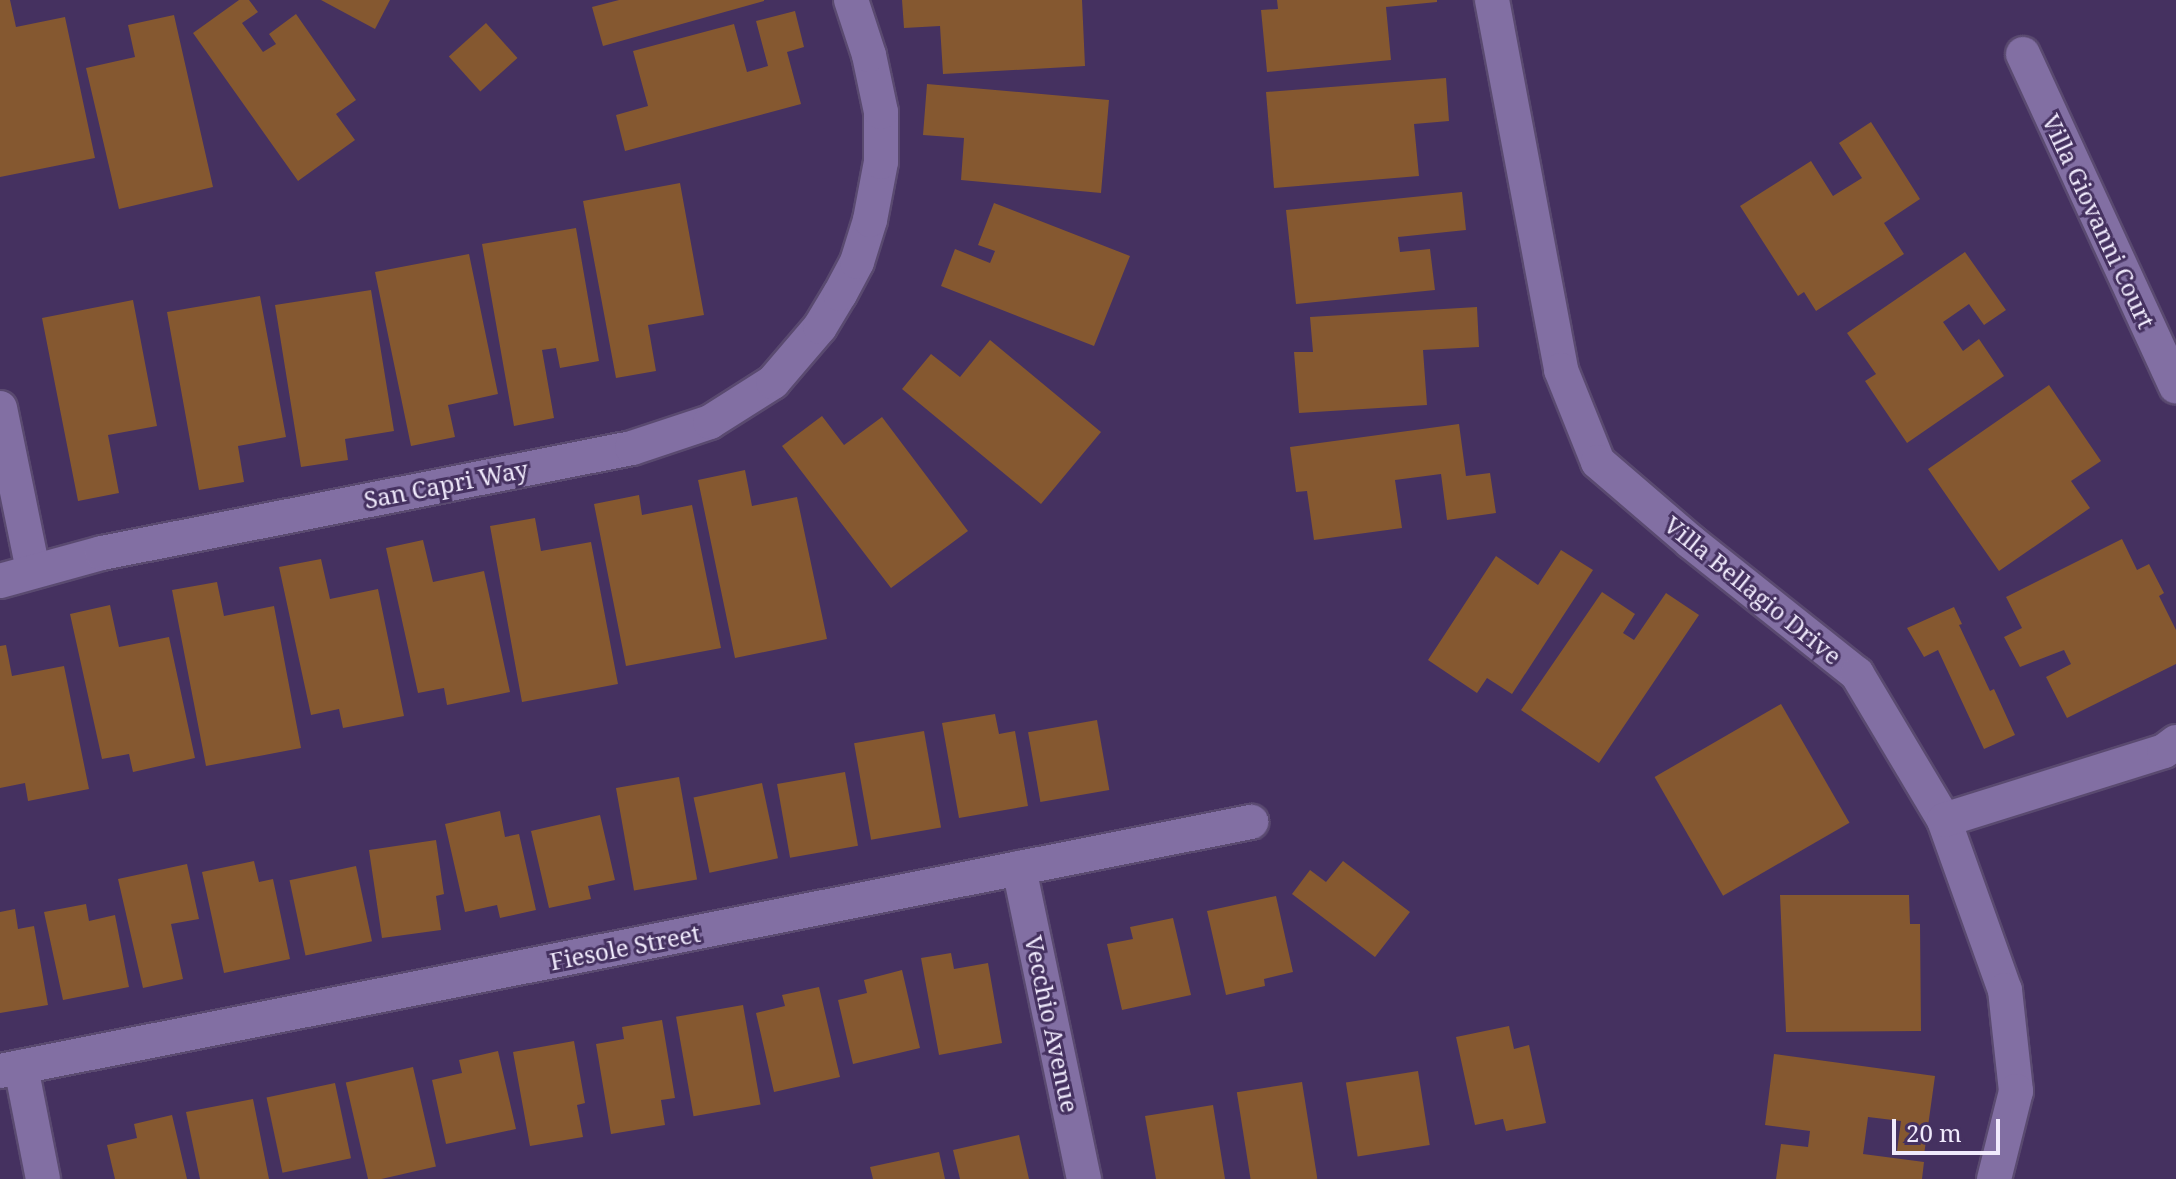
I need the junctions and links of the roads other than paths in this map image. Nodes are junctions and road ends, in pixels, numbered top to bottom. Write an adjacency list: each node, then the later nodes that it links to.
1 (851, 0): 6 (street, San Capri Way)
2 (1492, 0): 9 (street, Villa Bellagio Drive)
3 (2023, 54): 4 (street, Villa Giovanni Court)
4 (2176, 387)
5 (0, 408): 6 (street)
6 (33, 570): 7 (street, San Capri Way)
7 (0, 581)
8 (2176, 742): 9 (street)
9 (1944, 820): 15 (street, Villa Bellagio Drive)
10 (1251, 822): 11 (street, Fiesole Street)
11 (1019, 868): 12 (street, Fiesole Street); 14 (street, Vecchio Avenue)
12 (10, 1069): 13 (street)
13 (43, 1179)
14 (1084, 1179)
15 (1994, 1179)

